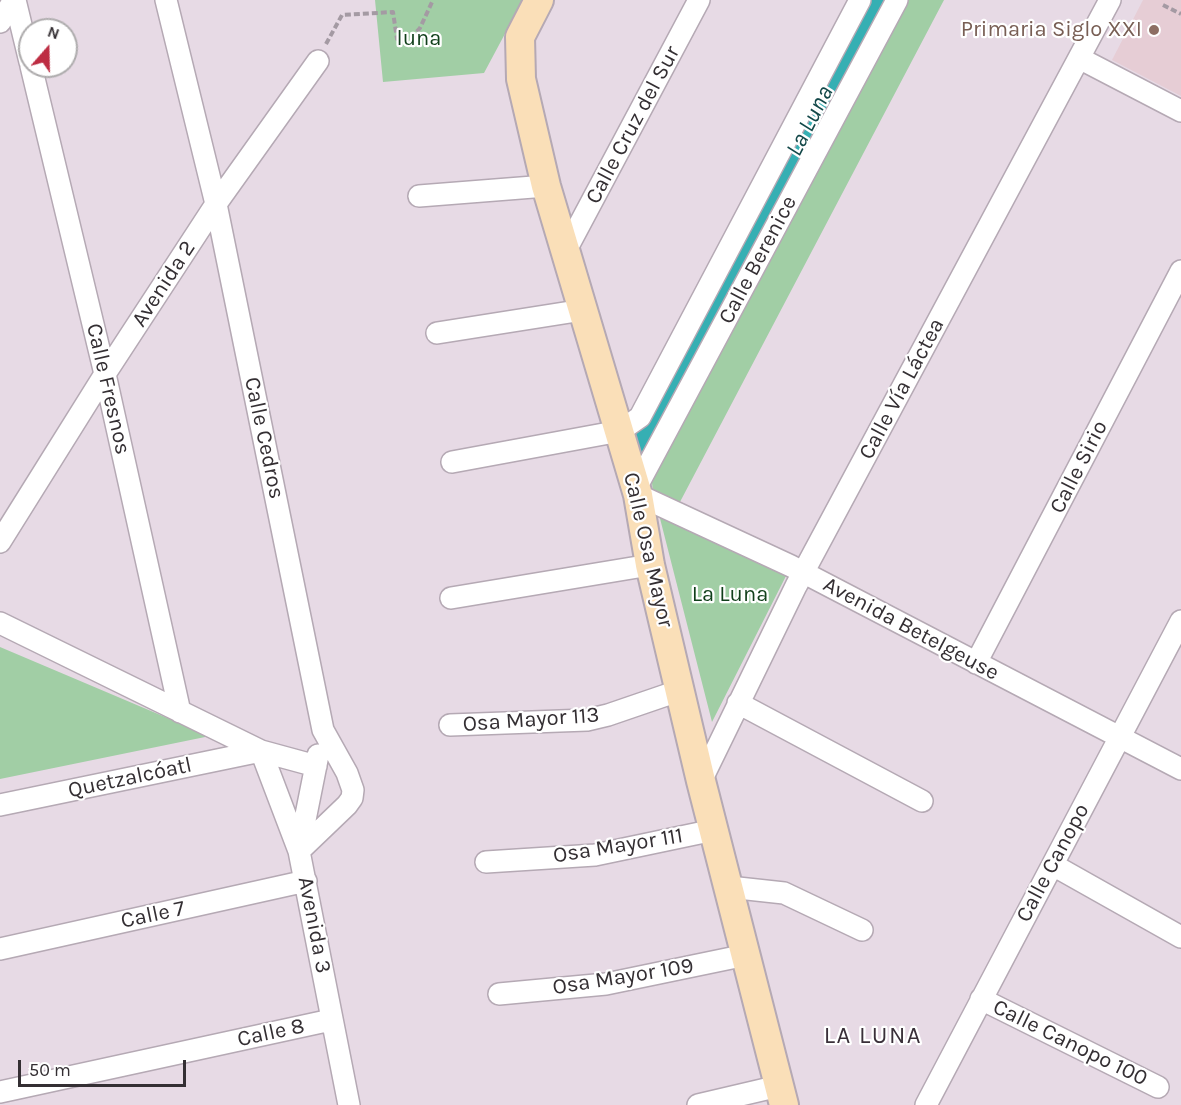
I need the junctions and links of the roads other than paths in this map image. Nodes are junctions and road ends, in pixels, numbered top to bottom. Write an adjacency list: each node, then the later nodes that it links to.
1 (15, 0): 8 (street, Calle Fresnos); 9 (street)
2 (166, 0): 16 (street, Calle Cedros)
3 (539, 0): 14 (street, Calle Osa Mayor)
4 (699, 0): 17 (street, Calle Cruz del Sur)
5 (860, 0): 22 (street, Calle Berenice)
6 (897, 0): 24 (street, Calle Berenice)
7 (1110, 0): 10 (street, Calle Vía Láctea)
8 (20, 18)
9 (0, 22)
10 (1079, 58): 13 (street); 27 (street, Calle Vía Láctea)
11 (318, 61): 16 (street, Avenida 2)
12 (34, 78): 21 (street, Calle Fresnos)
13 (1181, 111)
14 (546, 186): 15 (street); 17 (street, Calle Osa Mayor)
15 (419, 196)
16 (216, 204): 21 (street, Avenida 2); 36 (street, Calle Cedros)
17 (566, 250): 19 (street, Calle Osa Mayor)
18 (1181, 270): 31 (street, Calle Sirio)
19 (583, 310): 20 (street); 22 (street, Calle Osa Mayor)
20 (437, 333)
21 (105, 374): 25 (street, Avenida 2); 34 (street, Calle Fresnos)
22 (620, 431): 23 (street); 24 (street, Calle Osa Mayor)
23 (452, 462)
24 (637, 491): 26 (street, Calle Osa Mayor); 27 (street, Avenida Betelgeuse)
25 (0, 539)
26 (650, 565): 28 (street); 32 (street, Calle Osa Mayor)
27 (803, 573): 31 (street, Avenida Betelgeuse); 33 (street, Calle Vía Láctea)
28 (451, 598)
29 (1181, 621): 37 (street, Calle Canopo)
30 (0, 623): 34 (street)
31 (976, 663): 37 (street, Avenida Betelgeuse)
32 (681, 690): 35 (street, Osa Mayor 113); 41 (street, Calle Osa Mayor)
33 (738, 703): 41 (street, Calle Vía Láctea); 42 (street)
34 (180, 712): 38 (street)
35 (450, 725)
36 (323, 730): 39 (street); 45 (street, Calle Cedros)
37 (1120, 736): 40 (street, Avenida Betelgeuse); 47 (street, Calle Canopo)
38 (261, 751): 39 (street); 43 (street, Quetzalcóatl); 45 (street, Avenida 3)
39 (316, 766): 45 (street)
40 (1181, 769)
41 (701, 781): 44 (street, Calle Osa Mayor)
42 (922, 801)
43 (0, 805)
44 (714, 830): 46 (street, Osa Mayor 111); 49 (street, Calle Osa Mayor)
45 (299, 851): 48 (street, Avenida 3)
46 (486, 862)
47 (1053, 865): 51 (street); 55 (street, Calle Canopo)
48 (306, 881): 52 (street, Calle 7); 56 (street, Avenida 3)
49 (729, 887): 50 (street); 53 (street, Calle Osa Mayor)
50 (862, 930)
51 (1181, 938)
52 (0, 949)
53 (746, 955): 54 (street, Osa Mayor 109); 59 (street, Calle Osa Mayor)
54 (499, 994)
55 (981, 999): 57 (street, Calle Canopo 100); 62 (street, Calle Canopo)
56 (331, 1020): 58 (street, Calle 8); 60 (street, Avenida 3)
57 (1158, 1087)
58 (0, 1092)
59 (781, 1095): 61 (street)
60 (349, 1105)
61 (698, 1105)
62 (926, 1105)

